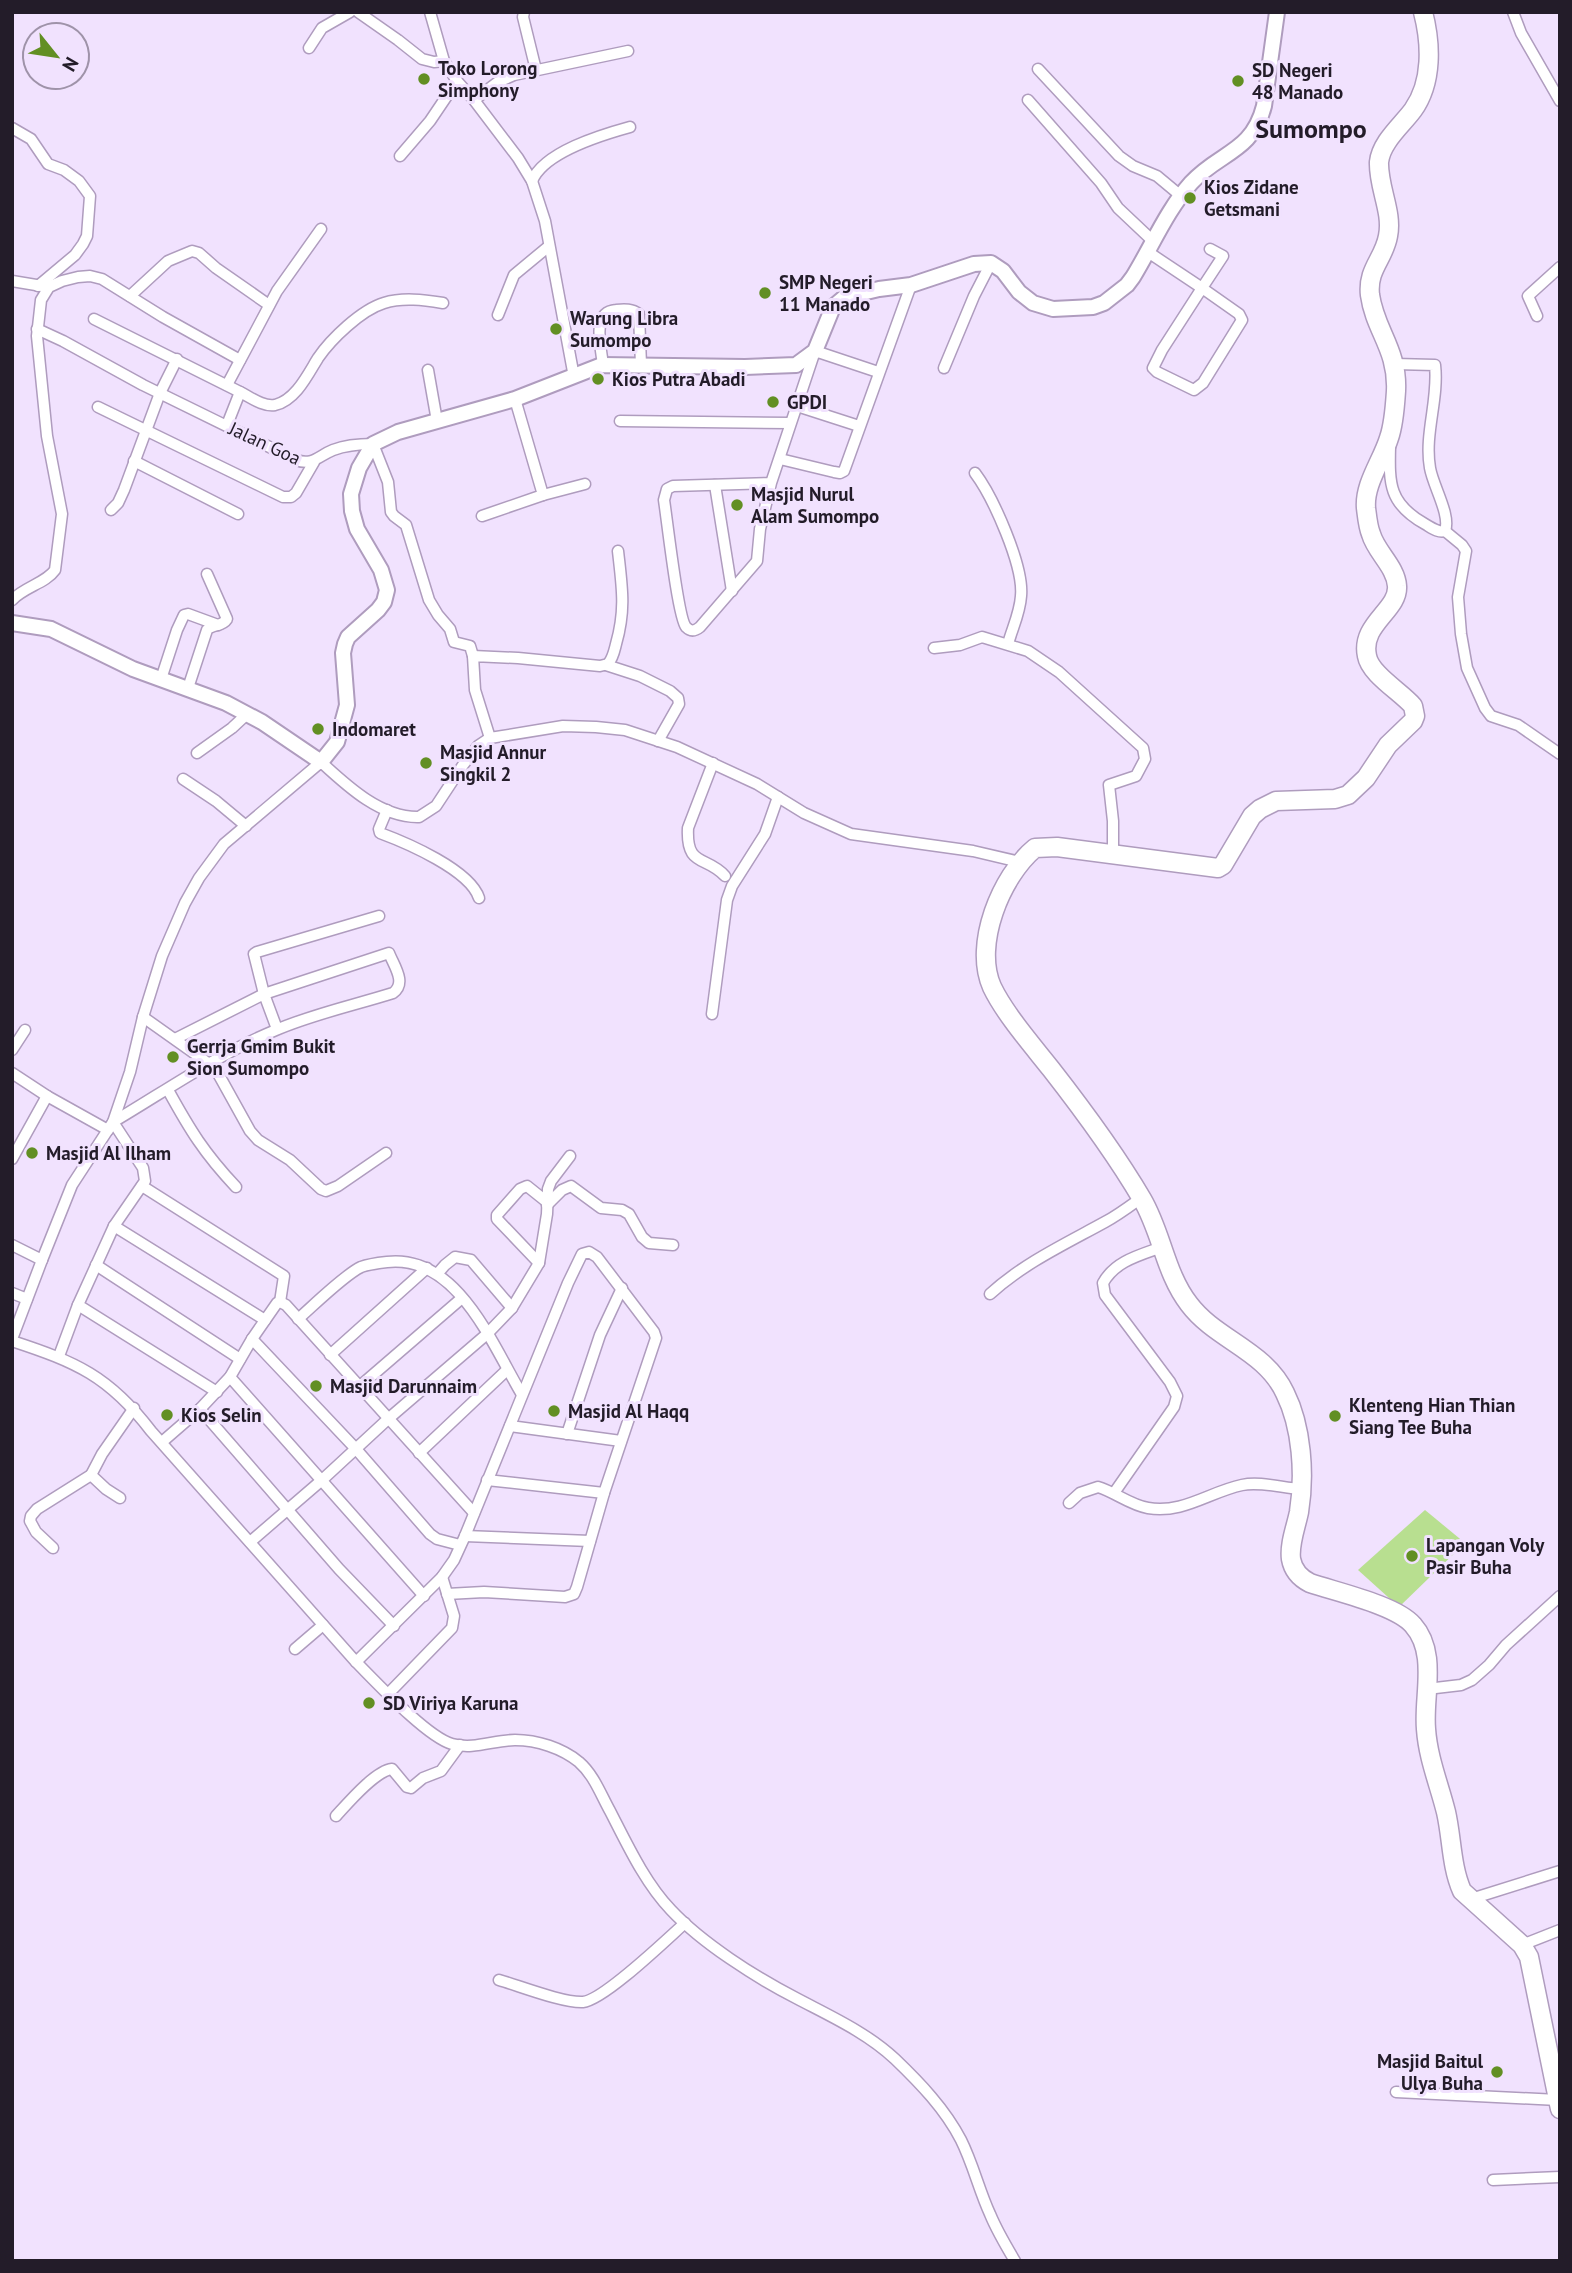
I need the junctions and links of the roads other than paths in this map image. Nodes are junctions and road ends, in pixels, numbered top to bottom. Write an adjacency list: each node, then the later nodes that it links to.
1 (350, 12): 8 (street)
2 (358, 12): 10 (street)
3 (430, 12): 10 (street)
4 (524, 12): 12 (street)
5 (1277, 12): 21 (street)
6 (1423, 12): 42 (highway)
7 (1513, 12): 16 (street)
8 (309, 48)
9 (628, 51): 12 (street)
10 (444, 61): 13 (street)
11 (1038, 69): 21 (street)
12 (536, 70): 14 (street)
13 (457, 81): 14 (street); 19 (street)
14 (474, 100): 20 (street)
15 (1028, 100): 24 (street)
16 (1560, 101)
17 (630, 127): 20 (street)
18 (12, 128): 30 (street)
19 (400, 156)
20 (532, 181): 23 (street)
21 (1181, 196): 24 (street)
22 (321, 229): 34 (street)
23 (549, 246): 35 (street); 48 (street)
24 (1151, 247): 26 (street); 31 (street)
25 (1210, 249): 31 (street)
26 (991, 263): 29 (street); 45 (street)
27 (1560, 267): 36 (street)
28 (12, 281): 30 (street)
29 (911, 285): 39 (street); 47 (street)
30 (44, 286): 32 (street); 38 (street)
31 (1202, 288): 31 (street)
32 (130, 296): 34 (street); 41 (street)
33 (443, 303): 50 (street)
34 (269, 305): 41 (street)
35 (498, 315)
36 (1537, 316)
37 (94, 319): 40 (street)
38 (37, 329): 51 (street, Jalan Goa); 78 (street)
39 (815, 351): 44 (street); 47 (street); 53 (street)
40 (177, 359): 49 (street); 51 (street)
41 (240, 360): 49 (street)
42 (1395, 364): 61 (highway); 74 (street)
43 (603, 365): 44 (street); 44 (street); 48 (street)
44 (641, 365)
45 (944, 368)
46 (428, 370): 55 (street)
47 (878, 372): 59 (street)
48 (573, 377): 52 (street)
49 (227, 385): 50 (street)
50 (240, 392): 58 (street)
51 (160, 393): 58 (street, Jalan Goa); 60 (street)
52 (515, 399): 55 (street); 70 (street)
53 (797, 406): 57 (street); 59 (street)
54 (98, 407): 60 (street)
55 (437, 421): 62 (street)
56 (620, 421): 57 (street)
57 (790, 423): 63 (street)
58 (227, 425): 65 (street, Jalan Goa)
59 (859, 426): 63 (street)
60 (146, 430): 64 (street); 65 (street)
61 (1391, 435): 74 (street); 98 (highway)
62 (373, 444): 65 (street, Jalan Goa); 83 (street); 92 (street)
63 (780, 459): 67 (street)
64 (134, 461): 71 (street); 72 (street)
65 (314, 462)
66 (975, 473): 81 (street)
67 (771, 483): 69 (street); 77 (street)
68 (585, 484): 70 (street)
69 (715, 485): 77 (street); 77 (street)
70 (543, 495): 73 (street)
71 (111, 510)
72 (238, 514)
73 (482, 516)
74 (1445, 531): 91 (street)
75 (618, 551): 84 (street)
76 (207, 574): 80 (street)
77 (732, 591)
78 (12, 600)
79 (12, 623): 85 (street)
80 (219, 626): 85 (street); 86 (street)
81 (1007, 644): 82 (street); 98 (street)
82 (934, 648)
83 (473, 656): 84 (street); 88 (street)
84 (606, 665): 89 (street)
85 (161, 679): 86 (street)
86 (188, 688): 87 (street)
87 (247, 714): 90 (street); 92 (street)
88 (490, 738): 89 (street); 96 (street)
89 (658, 741): 93 (street)
90 (197, 753)
91 (1560, 754)
92 (321, 762): 96 (street); 97 (street)
93 (713, 763): 95 (street); 100 (street)
94 (183, 779): 97 (street)
95 (778, 797): 99 (street); 104 (street)
96 (387, 810): 101 (street)
97 (246, 826): 105 (street)
98 (1113, 855): 99 (highway)
99 (1020, 862): 120 (highway)
100 (724, 876)
101 (479, 898)
102 (379, 916): 103 (street)
103 (264, 994): 106 (street); 106 (street); 108 (street)
104 (712, 1014)
105 (143, 1017): 108 (street); 114 (street)
106 (278, 1029): 110 (street)
107 (25, 1030): 109 (street)
108 (175, 1039): 110 (street)
109 (12, 1050)
110 (209, 1063): 112 (street); 115 (street)
111 (12, 1073): 113 (street)
112 (168, 1090): 114 (street); 119 (street)
113 (47, 1096): 114 (street); 117 (street)
114 (111, 1126): 118 (street); 126 (street)
115 (386, 1153)
116 (570, 1156): 121 (street)
117 (12, 1159)
118 (142, 1186): 122 (street); 136 (street)
119 (236, 1187)
120 (1142, 1198): 125 (highway); 133 (street)
121 (547, 1203): 124 (street); 127 (street); 127 (street)
122 (114, 1226): 128 (street); 140 (street)
123 (12, 1245): 126 (street)
124 (673, 1245)
125 (1162, 1247): 164 (highway); 166 (street)
126 (42, 1260): 135 (street)
127 (539, 1263): 138 (street)
128 (96, 1265): 137 (street); 146 (street)
129 (427, 1268): 130 (street); 139 (street); 144 (street)
130 (438, 1273): 134 (street); 138 (street)
131 (622, 1288): 151 (street); 156 (street); 157 (street)
132 (12, 1293): 135 (street)
133 (990, 1294)
134 (462, 1298): 141 (street); 149 (street)
135 (27, 1299): 143 (street)
136 (280, 1302): 139 (street); 140 (street)
137 (78, 1305): 145 (street); 150 (street)
138 (512, 1308): 141 (street)
139 (298, 1319): 144 (street)
140 (265, 1320): 142 (street)
141 (487, 1334): 147 (street); 154 (street)
142 (253, 1339): 146 (street); 159 (street)
143 (12, 1340): 145 (street)
144 (330, 1355): 149 (street)
145 (59, 1356): 152 (street)
146 (240, 1359): 148 (street)
147 (507, 1370): 151 (street); 160 (street)
148 (230, 1377): 150 (street); 162 (street)
149 (360, 1386): 154 (street)
150 (217, 1392): 153 (street)
151 (521, 1393): 155 (street)
152 (134, 1408): 158 (street); 161 (street)
153 (200, 1409): 158 (street); 169 (street)
154 (388, 1419): 159 (street); 160 (street)
155 (510, 1426): 156 (street); 163 (street)
156 (567, 1434): 157 (street)
157 (621, 1441): 165 (street)
158 (162, 1442): 173 (street)
159 (356, 1449): 162 (street); 171 (street)
160 (419, 1452): 170 (street)
161 (92, 1475): 167 (street); 174 (street)
162 (323, 1480): 169 (street); 177 (street)
163 (487, 1480): 165 (street); 170 (street)
164 (1301, 1489): 166 (street); 183 (highway)
165 (604, 1493): 172 (street)
166 (1114, 1493): 168 (street)
167 (120, 1497)
168 (1069, 1503)
169 (288, 1509): 173 (street); 180 (street)
170 (474, 1513): 171 (street)
171 (462, 1541): 172 (street); 175 (street)
172 (590, 1541): 176 (street)
173 (250, 1542): 179 (street)
174 (53, 1548)
175 (442, 1577): 176 (street); 177 (street)
176 (447, 1594): 184 (street)
177 (424, 1596): 180 (street)
178 (1560, 1596): 183 (street)
179 (323, 1625): 181 (street); 182 (street)
180 (394, 1626): 182 (street)
181 (295, 1648)
182 (356, 1662): 184 (street)
183 (1427, 1689): 188 (highway)
184 (388, 1694): 185 (street)
185 (460, 1745): 186 (street); 189 (street)
186 (336, 1816)
187 (1560, 1871): 188 (street)
188 (1471, 1899): 191 (highway)
189 (685, 1923): 192 (street); 197 (street)
190 (1559, 1931): 191 (street)
191 (1522, 1945): 194 (highway)
192 (499, 1980)
193 (1396, 2092): 194 (street)
194 (1559, 2105)
195 (1560, 2177): 196 (street)
196 (1493, 2180)
197 (1015, 2261)

